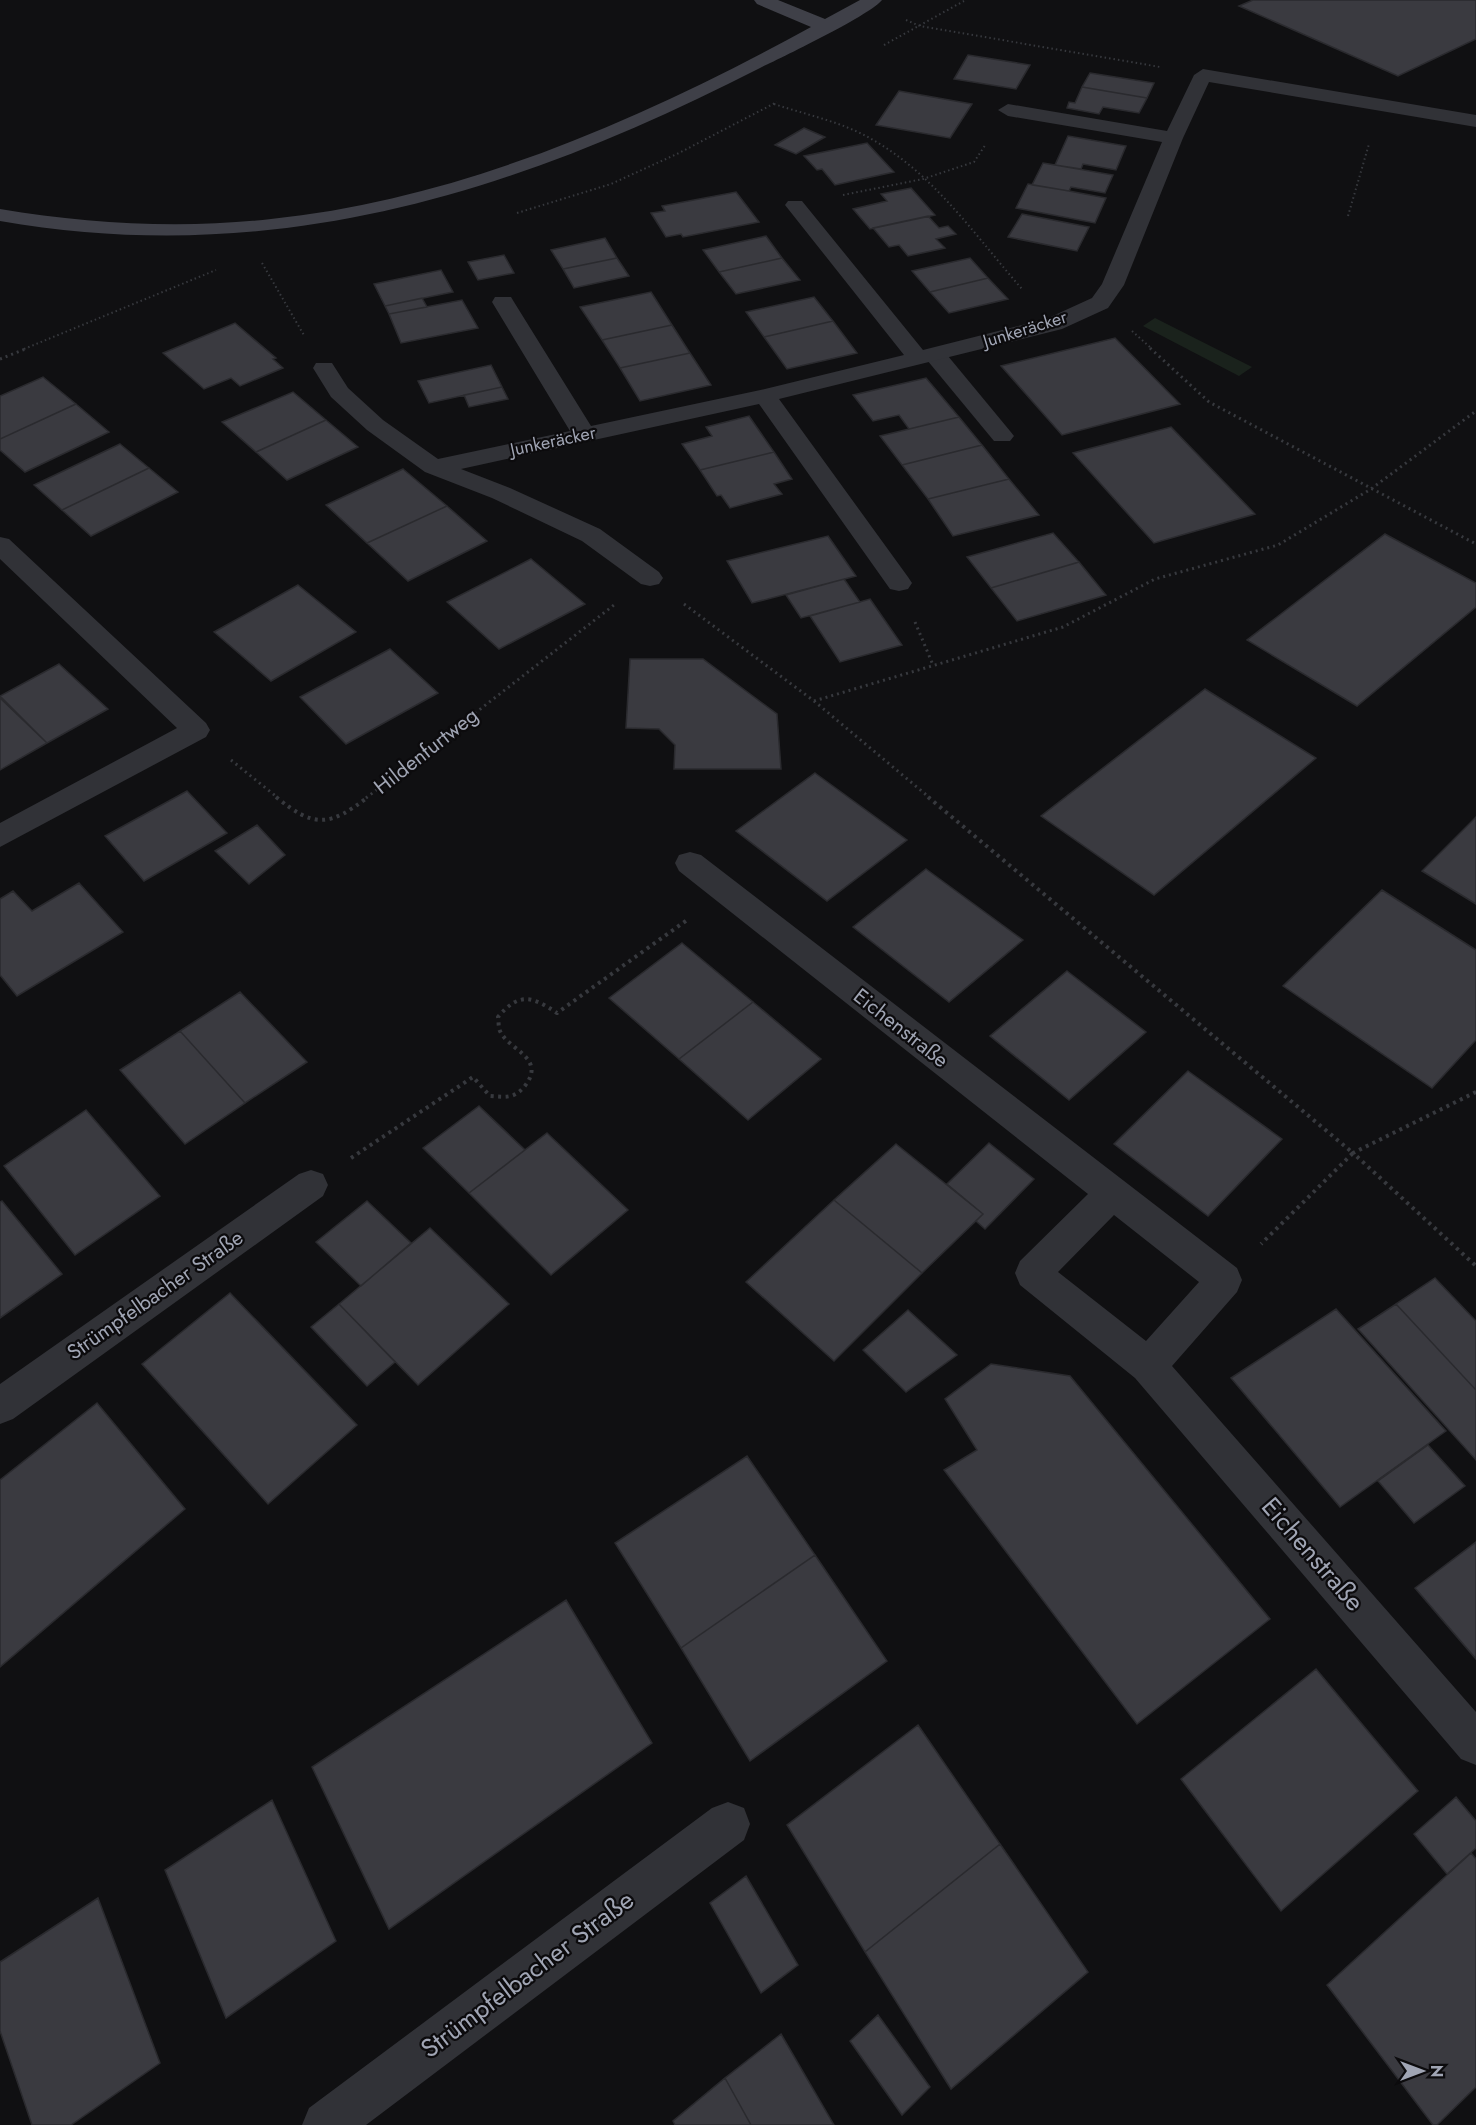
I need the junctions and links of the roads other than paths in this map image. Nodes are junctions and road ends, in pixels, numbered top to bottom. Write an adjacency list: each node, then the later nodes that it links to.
1 (763, 0): 3 (main road)
2 (873, 0): 3 (main road)
3 (825, 26): 8 (main road)
4 (1008, 111): 6 (street)
5 (1476, 121): 6 (street)
6 (1173, 138): 10 (street, Junkeräcker)
7 (795, 205): 10 (street)
8 (0, 215)
9 (503, 302): 13 (street)
10 (927, 357): 12 (street, Junkeräcker); 14 (street)
11 (324, 368): 15 (street)
12 (765, 396): 13 (street, Junkeräcker); 18 (street)
13 (584, 434): 15 (street, Junkeräcker)
14 (1002, 436)
15 (434, 467): 17 (street)
16 (0, 545): 19 (street)
17 (650, 578)
18 (899, 583)
19 (0, 836)
20 (690, 863): 22 (street, Eichenstraße)
21 (311, 1185): 24 (street, Strümpfelbacher Straße)
22 (1112, 1193): 23 (street, Eichenstraße); 23 (street, Eichenstraße)
23 (1148, 1366): 25 (street, Eichenstraße)
24 (0, 1406)
25 (1476, 1744)
26 (728, 1824): 27 (street, Strümpfelbacher Straße)
27 (327, 2125)

